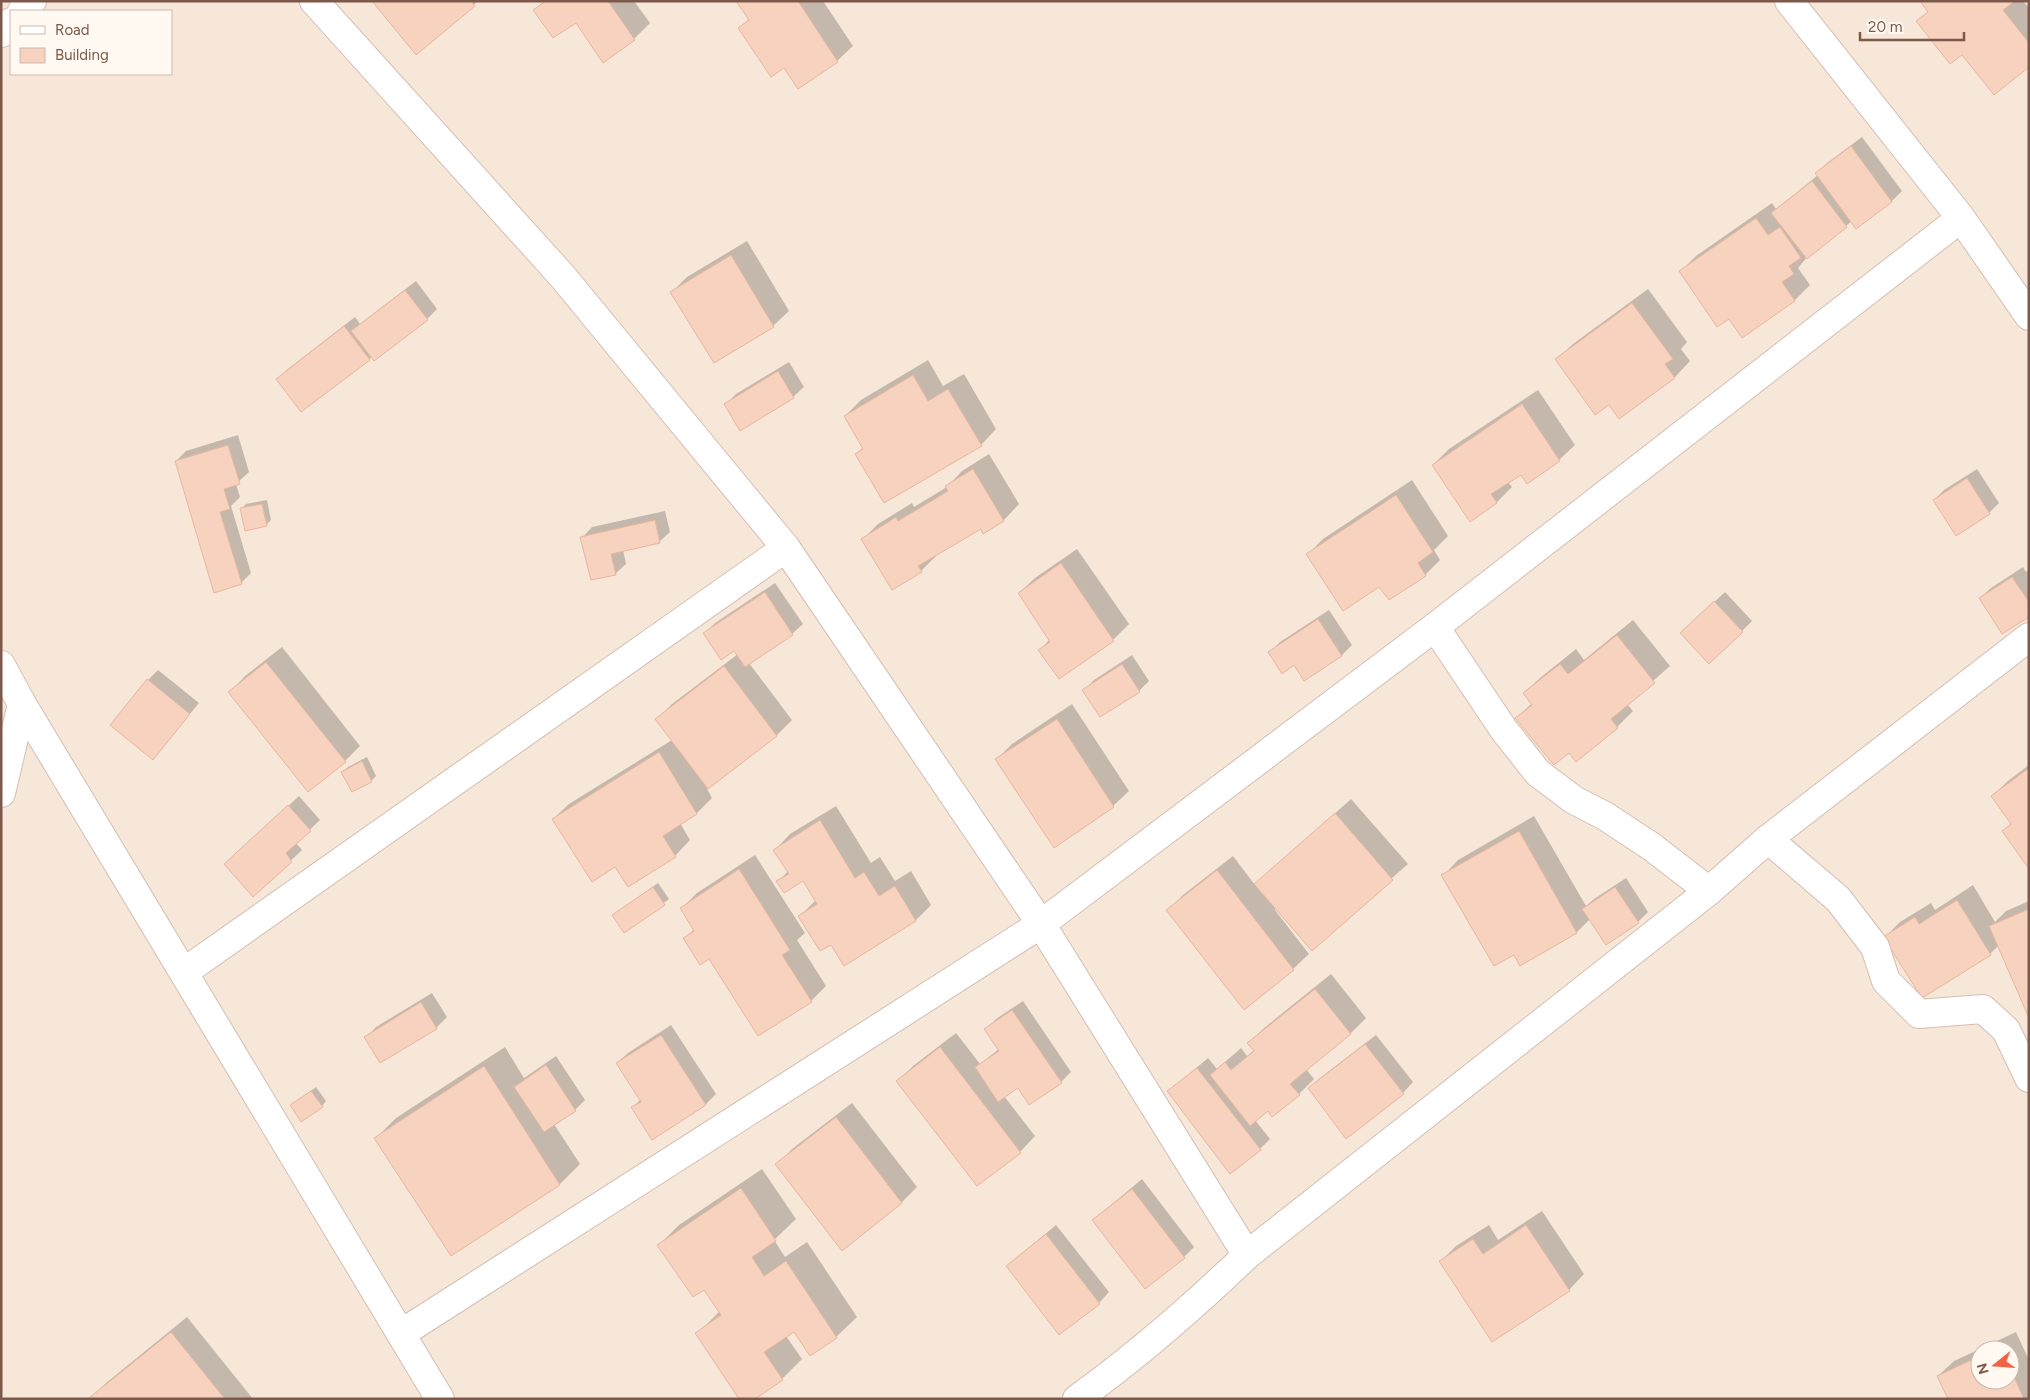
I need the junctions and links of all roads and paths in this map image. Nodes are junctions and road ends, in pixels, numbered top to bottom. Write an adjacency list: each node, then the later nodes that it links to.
1 (32, 1): 4 (street)
2 (314, 1): 9 (street)
3 (1789, 1): 7 (street)
4 (23, 10)
5 (10, 23): 6 (street)
6 (1, 33)
7 (1961, 218): 8 (street); 10 (street)
8 (2029, 316)
9 (786, 548): 17 (street); 18 (street)
10 (1435, 627): 16 (street); 17 (street)
11 (2029, 637): 15 (street)
12 (1, 665): 13 (street)
13 (22, 704): 14 (street); 18 (street)
14 (1, 793)
15 (1768, 839): 16 (street); 19 (street)
16 (1709, 891): 20 (street)
17 (1041, 924): 20 (street); 21 (street)
18 (184, 972): 21 (street)
19 (2029, 1078)
20 (1247, 1255): 23 (street)
21 (402, 1333): 22 (street)
22 (440, 1399)
23 (1077, 1399)

